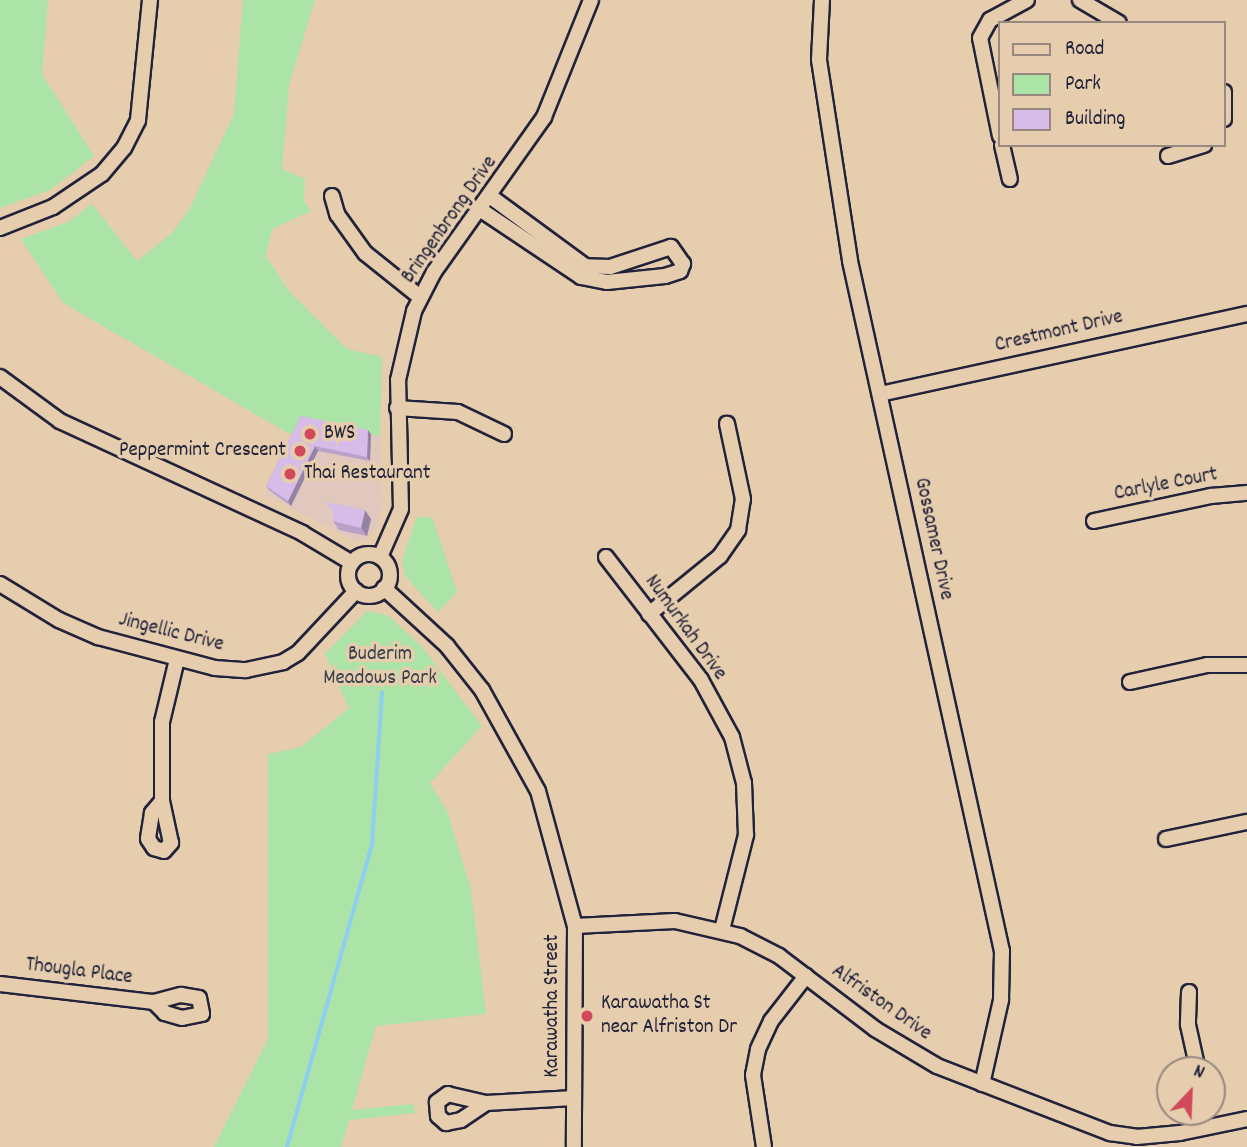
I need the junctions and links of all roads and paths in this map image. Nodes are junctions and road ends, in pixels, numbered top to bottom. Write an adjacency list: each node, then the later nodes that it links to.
1 (149, 0): 15 (street)
2 (591, 0): 13 (street, Bringenbrong Drive)
3 (822, 0): 19 (street, Gossamer Drive)
4 (1027, 0): 7 (street)
5 (1080, 0): 6 (street)
6 (1116, 21)
7 (998, 126)
8 (1002, 147): 11 (street)
9 (1197, 147): 10 (street)
10 (1168, 156)
11 (1010, 179)
12 (332, 195): 16 (street)
13 (491, 197): 14 (street, Bringenbrong Drive); 14 (street)
14 (481, 210): 16 (street, Bringenbrong Drive)
15 (0, 228)
16 (420, 297): 20 (street, Bringenbrong Drive)
17 (1247, 314): 19 (street, Crestmont Drive)
18 (0, 377): 27 (street)
19 (880, 394): 45 (street, Gossamer Drive)
20 (397, 408): 22 (street); 25 (street, Bringenbrong Drive)
21 (727, 424): 31 (street)
22 (504, 434)
23 (1247, 493): 24 (street, Carlyle Court)
24 (1094, 521)
25 (380, 557): 27 (street); 29 (street)
26 (606, 557): 31 (street, Numurkah Drive)
27 (352, 563): 30 (street)
28 (0, 584): 32 (street, Jingellic Drive)
29 (384, 588): 30 (street); 38 (street, Karawatha Street)
30 (356, 591): 32 (street, Jingellic Drive)
31 (649, 614): 39 (street, Numurkah Drive)
32 (177, 659): 35 (street)
33 (1247, 665): 34 (street)
34 (1130, 682)
35 (162, 801)
36 (1247, 822): 37 (street)
37 (1166, 839)
38 (575, 926): 39 (street, Alfriston Drive); 46 (street, Karawatha Street)
39 (722, 930): 40 (street, Alfriston Drive)
40 (806, 976): 45 (street, Alfriston Drive); 51 (street)
41 (0, 984): 43 (street, Thougla Place)
42 (1189, 992): 44 (street)
43 (154, 1002)
44 (1195, 1056)
45 (982, 1084): 49 (street, Alfriston Drive)
46 (574, 1098): 47 (street); 50 (street, Karawatha Street)
47 (486, 1102)
48 (1247, 1119): 49 (street, Alfriston Drive)
49 (1211, 1127)
50 (574, 1147)
51 (764, 1147)

